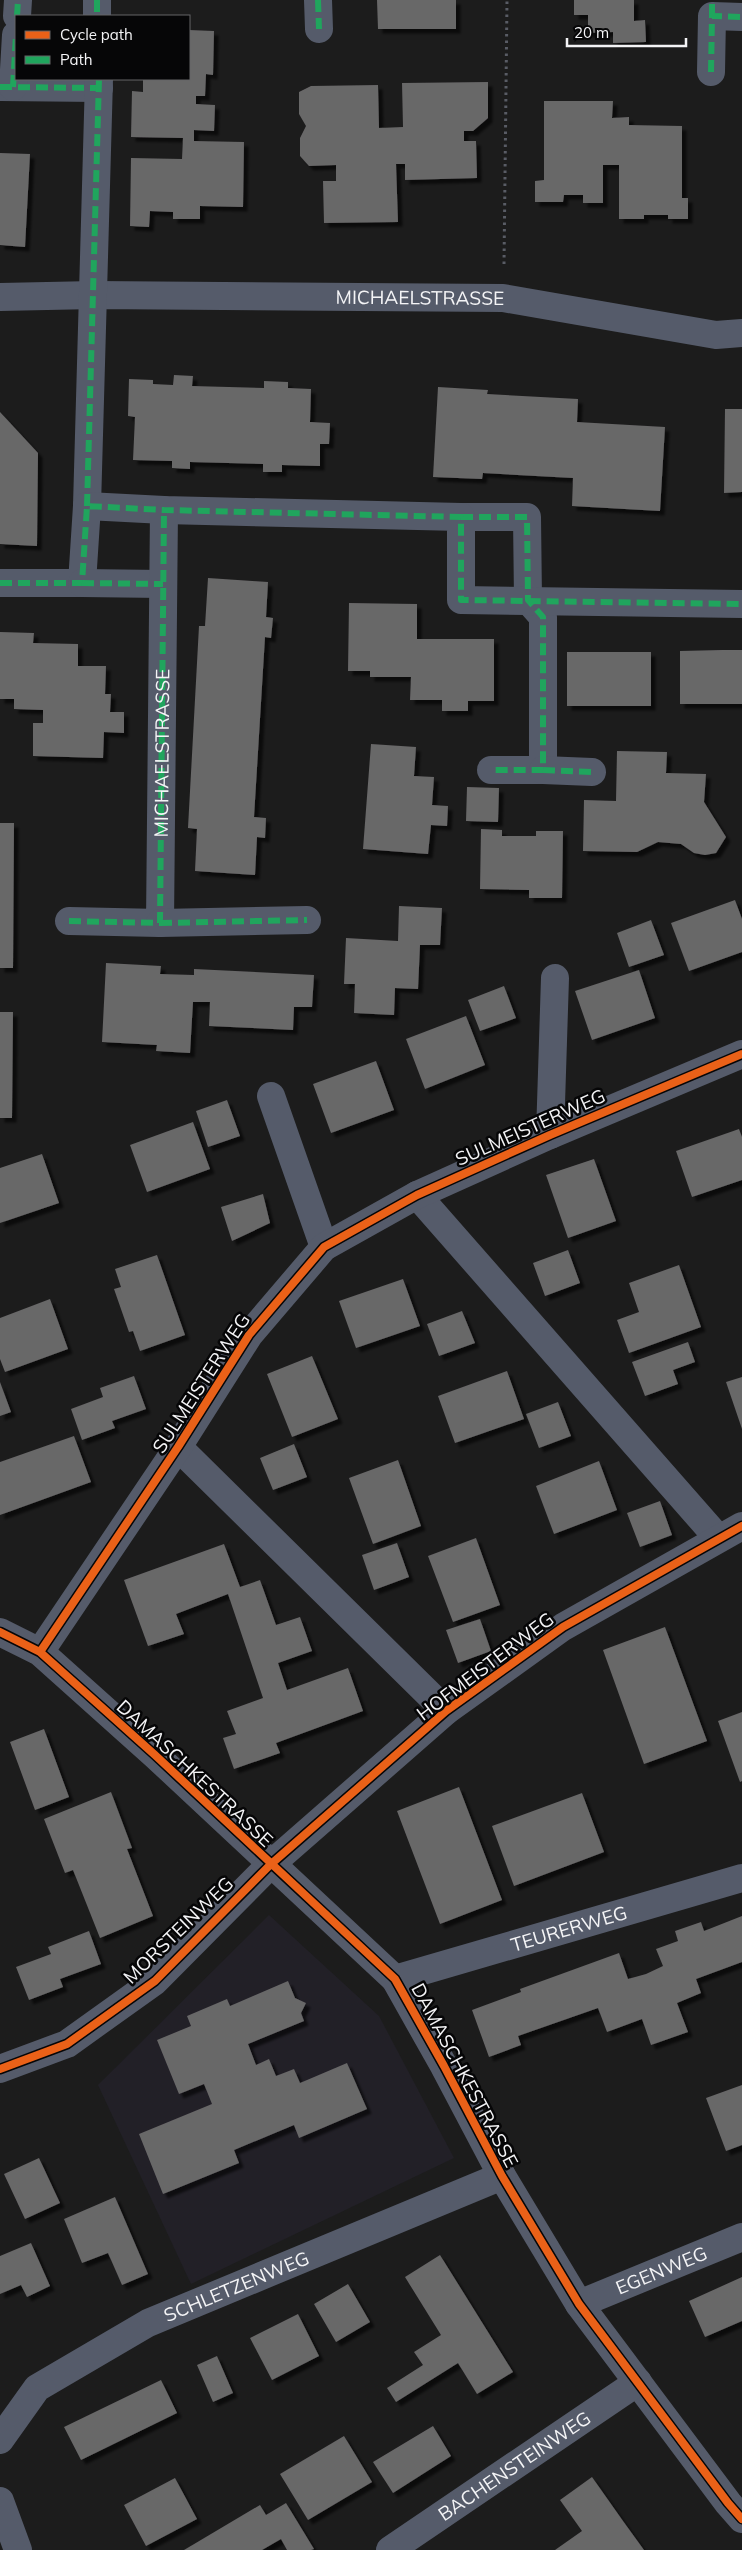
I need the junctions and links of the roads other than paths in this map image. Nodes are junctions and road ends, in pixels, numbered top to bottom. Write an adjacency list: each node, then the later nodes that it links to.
1 (18, 0): 5 (street)
2 (97, 0): 6 (street)
3 (318, 0): 8 (street)
4 (712, 8): 7 (street); 10 (street)
5 (17, 15)
6 (97, 15)
7 (742, 17)
8 (319, 29)
9 (15, 41): 12 (street)
10 (711, 72)
11 (99, 83): 12 (street); 13 (street)
12 (7, 87)
13 (94, 295): 14 (street, MICHAELSTRASSE); 15 (street, MICHAELSTRASSE); 16 (street)
14 (0, 297)
15 (742, 334)
16 (87, 506): 17 (street); 20 (street)
17 (164, 510): 18 (street); 21 (street, MICHAELSTRASSE)
18 (461, 517): 22 (street); 22 (street)
19 (0, 583): 20 (street)
20 (82, 583): 21 (street)
21 (163, 584): 29 (street, MICHAELSTRASSE)
22 (528, 600): 23 (street); 25 (street)
23 (742, 604)
24 (491, 770): 25 (street)
25 (543, 770): 26 (street)
26 (592, 772)
27 (307, 920): 29 (street)
28 (68, 921): 29 (street)
29 (160, 922)
30 (555, 978): 33 (street, SULMEISTERWEG)
31 (742, 1054): 33 (street, SULMEISTERWEG)
32 (271, 1096): 35 (street)
33 (550, 1135): 34 (street, SULMEISTERWEG)
34 (417, 1195): 35 (street, SULMEISTERWEG); 38 (street)
35 (324, 1247): 36 (street, SULMEISTERWEG)
36 (178, 1447): 40 (street, SULMEISTERWEG); 41 (street, SULMEISTERWEG)
37 (742, 1526): 38 (street, HOFMEISTERWEG)
38 (718, 1538): 41 (street, HOFMEISTERWEG)
39 (0, 1632): 40 (street, DAMASCHKESTRASSE)
40 (40, 1652): 42 (street, DAMASCHKESTRASSE)
41 (446, 1711): 42 (street, HOFMEISTERWEG)
42 (270, 1865): 44 (street, DAMASCHKESTRASSE); 45 (street, MORSTEINWEG)
43 (742, 1878): 44 (street, TEURERWEG)
44 (395, 1979): 46 (street, DAMASCHKESTRASSE)
45 (0, 2068)
46 (502, 2176): 48 (street, DAMASCHKESTRASSE); 50 (street, SCHLETZENWEG)
47 (742, 2237): 48 (street, EGENWEG)
48 (579, 2304): 49 (street, DAMASCHKESTRASSE)
49 (638, 2382): 52 (street, DAMASCHKESTRASSE); 54 (street, BACHENSTEINWEG)
50 (0, 2440)
51 (0, 2501): 53 (street)
52 (742, 2519)
53 (18, 2550)
54 (390, 2550)

